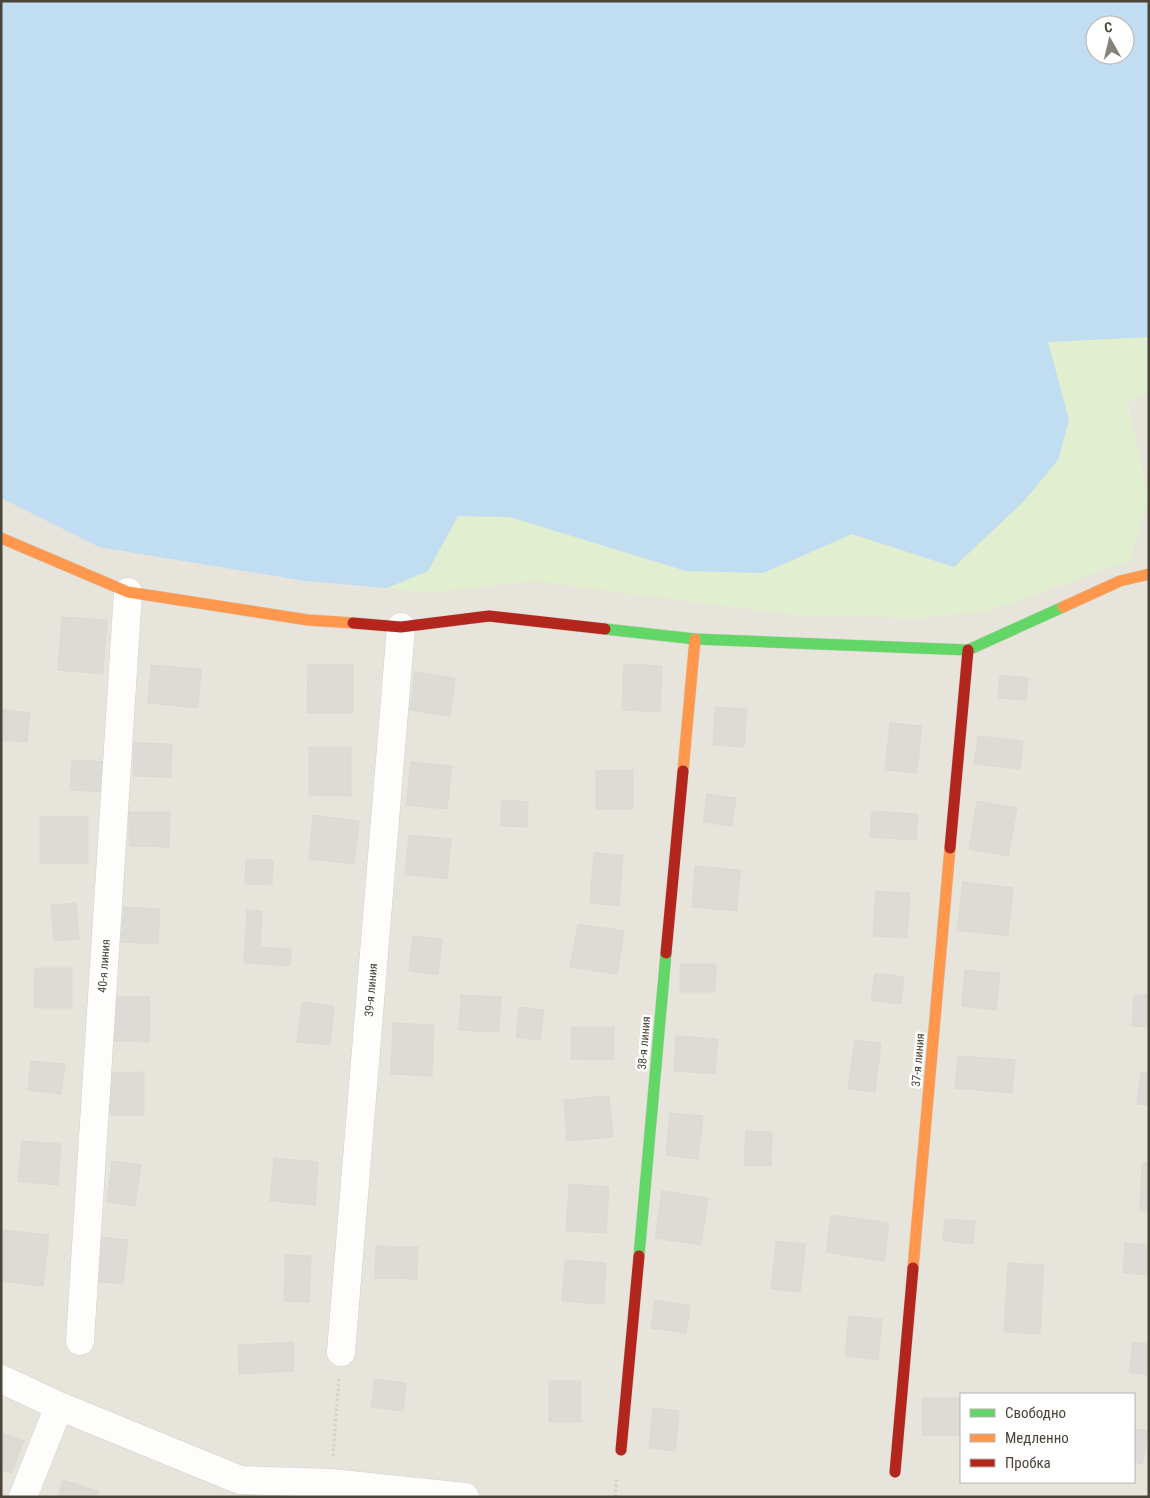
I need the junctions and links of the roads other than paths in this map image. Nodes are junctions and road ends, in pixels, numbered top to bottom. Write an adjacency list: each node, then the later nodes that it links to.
1 (1, 538): 3 (street)
2 (1149, 574): 6 (street)
3 (128, 592): 4 (street); 7 (street, 40-я линия)
4 (401, 627): 5 (street); 8 (street, 39-я линия)
5 (695, 638): 6 (street); 11 (street, 38-я линия)
6 (968, 650): 12 (street, 37-я линия)
7 (80, 1340)
8 (342, 1352)
9 (1, 1379): 10 (street)
10 (59, 1406): 13 (street); 14 (street)
11 (621, 1450)
12 (895, 1472)
13 (236, 1488): 15 (street)
14 (23, 1497)
15 (464, 1497)

